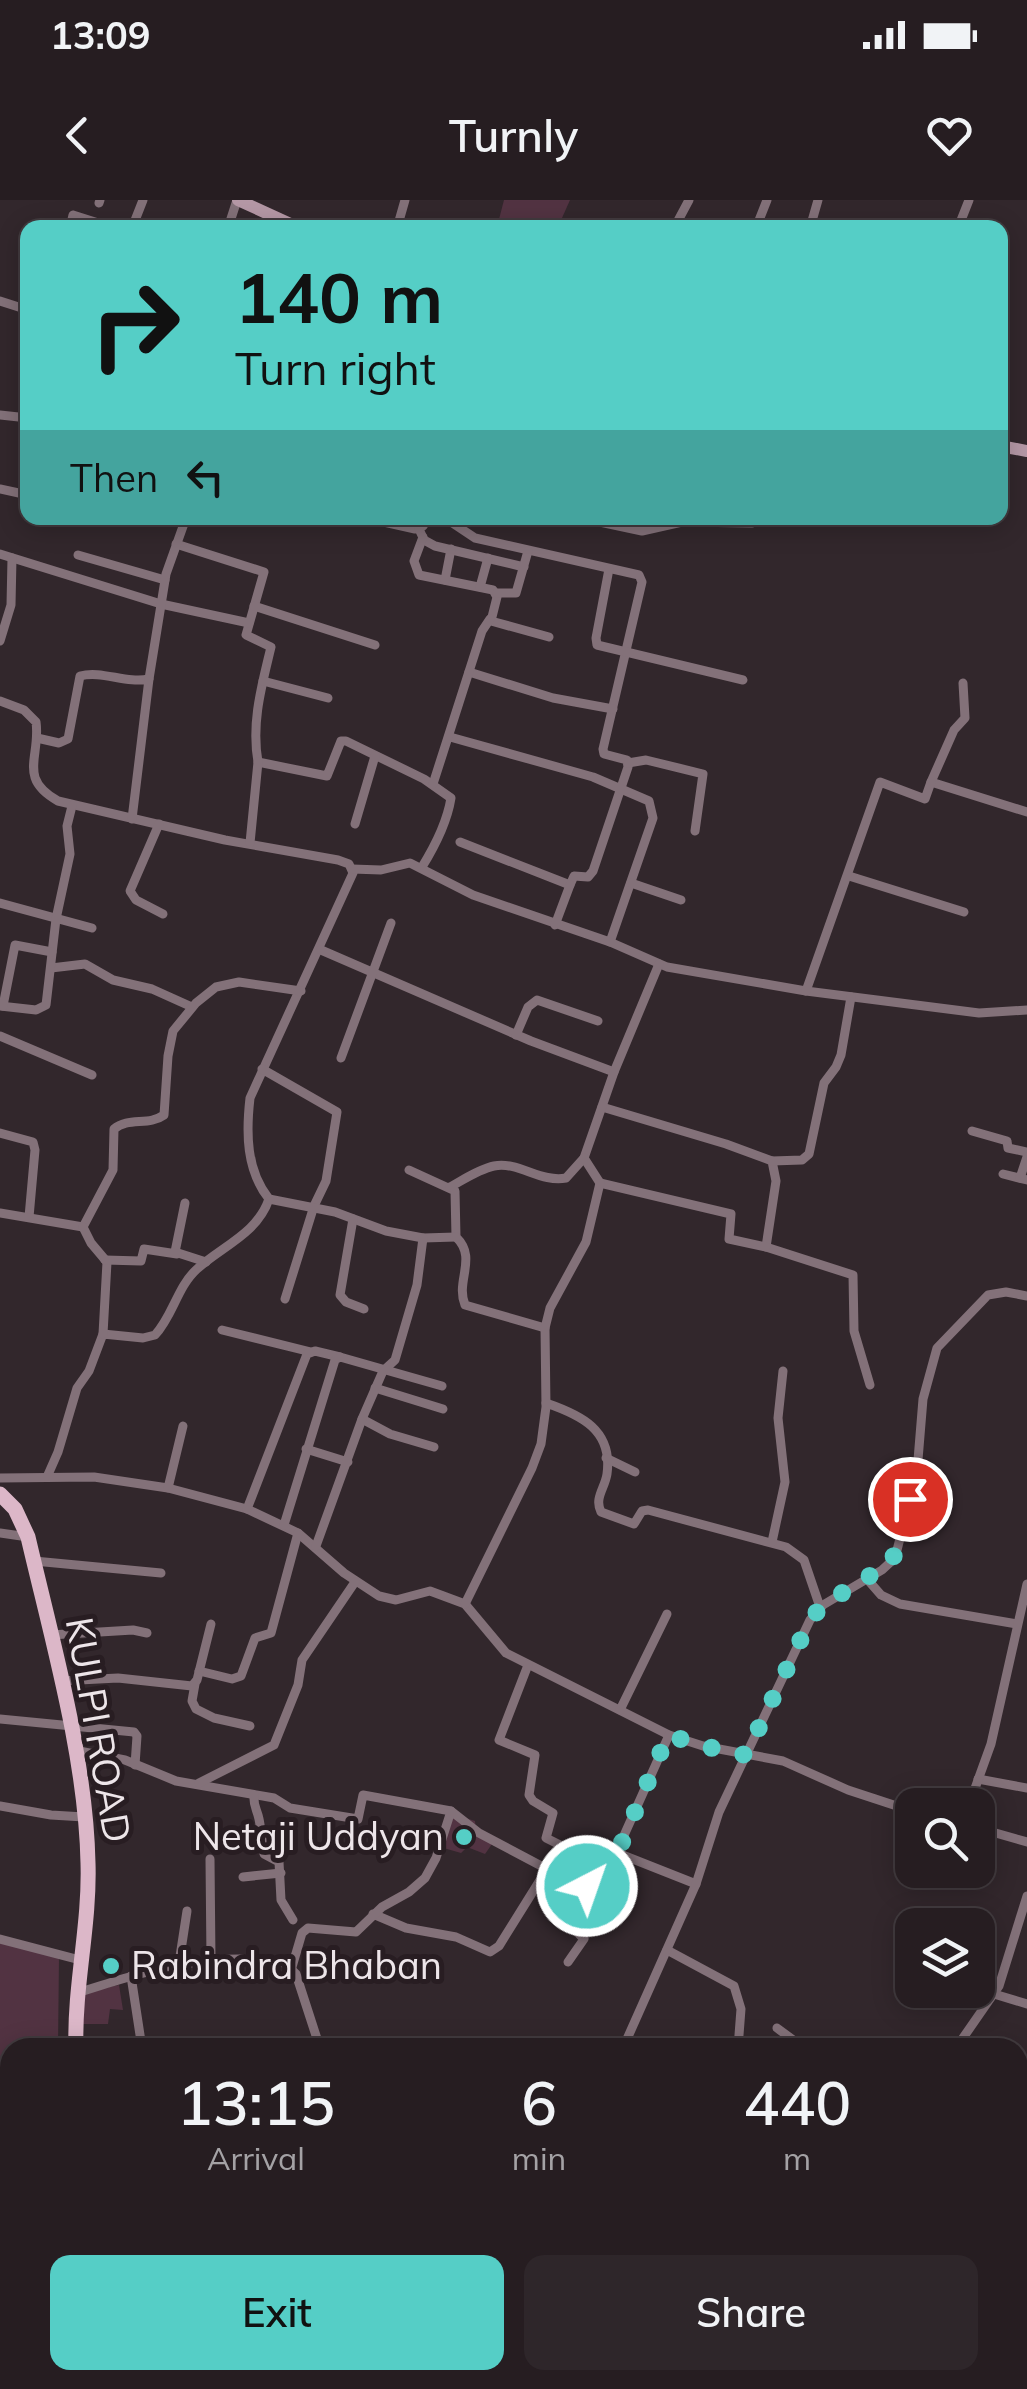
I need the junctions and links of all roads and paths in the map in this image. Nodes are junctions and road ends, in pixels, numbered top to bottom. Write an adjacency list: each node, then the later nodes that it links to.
1 (238, 200): 2 (main road)
2 (282, 220)
3 (183, 525): 10 (street)
4 (392, 525): 9 (street)
5 (426, 525): 9 (street)
6 (455, 525): 12 (street)
7 (615, 525): 8 (street)
8 (669, 525)
9 (421, 533): 11 (street); 20 (street)
10 (176, 544): 19 (street); 24 (street)
11 (451, 550): 16 (street); 20 (street)
12 (528, 551): 17 (street); 18 (street)
13 (0, 554): 15 (street)
14 (78, 555): 19 (street)
15 (12, 558): 23 (street); 28 (street)
16 (488, 558): 17 (street); 21 (street)
17 (524, 566): 22 (street)
18 (610, 569): 30 (street); 30 (street)
19 (165, 580): 23 (street)
20 (445, 580): 21 (street)
21 (480, 587): 22 (street)
22 (497, 593): 25 (street)
23 (161, 604): 26 (street); 32 (street)
24 (254, 606): 26 (street); 29 (street)
25 (490, 619): 27 (street); 31 (street)
26 (249, 623): 34 (street)
27 (549, 636)
28 (0, 641)
29 (375, 645)
30 (626, 654): 33 (street); 38 (street)
31 (469, 672): 38 (street); 39 (street)
32 (149, 680): 40 (street); 49 (street)
33 (743, 680)
34 (263, 682): 36 (street); 42 (street)
35 (963, 682): 44 (street)
36 (328, 698)
37 (0, 700): 40 (street)
38 (613, 709): 43 (street)
39 (450, 737): 45 (street); 46 (street)
40 (37, 738): 47 (street)
41 (375, 756): 42 (street); 45 (street); 51 (street)
42 (258, 762): 54 (street)
43 (628, 762): 46 (street); 52 (street)
44 (931, 782): 48 (street); 57 (street)
45 (433, 784): 55 (street)
46 (622, 788): 58 (street); 59 (street)
47 (72, 806): 49 (street); 64 (street)
48 (1027, 812)
49 (132, 819): 50 (street)
50 (160, 824): 54 (street); 63 (street)
51 (355, 824)
52 (695, 831)
53 (460, 842): 59 (street)
54 (250, 843): 56 (street)
55 (422, 868): 56 (street); 66 (street)
56 (352, 869): 69 (street)
57 (848, 876): 62 (street); 75 (street)
58 (630, 884): 60 (street); 68 (street)
59 (570, 885): 66 (street)
60 (681, 900)
61 (0, 904): 64 (street)
62 (964, 912)
63 (163, 914)
64 (56, 918): 67 (street); 70 (street)
65 (391, 923): 73 (street)
66 (555, 925): 68 (street)
67 (92, 928)
68 (610, 942): 71 (street)
69 (321, 950): 73 (street); 74 (street)
70 (52, 952): 72 (street); 77 (street)
71 (659, 964): 75 (street); 85 (street)
72 (51, 968): 77 (street); 78 (street)
73 (373, 972): 81 (street); 83 (street)
74 (301, 991): 78 (street); 84 (street)
75 (806, 991): 76 (street)
76 (851, 997): 79 (street); 92 (street)
77 (2, 1006)
78 (192, 1007): 104 (street)
79 (1027, 1010)
80 (598, 1021): 81 (street)
81 (516, 1035): 85 (street)
82 (0, 1036): 86 (street)
83 (341, 1058)
84 (262, 1069): 98 (street); 100 (street)
85 (614, 1072): 87 (street)
86 (92, 1075)
87 (602, 1108): 91 (street); 92 (street)
88 (972, 1132): 90 (street)
89 (0, 1133): 102 (street)
90 (1027, 1154): 95 (street)
91 (584, 1158): 96 (street); 97 (street)
92 (772, 1161): 107 (street)
93 (409, 1170): 97 (street)
94 (1003, 1174): 95 (street)
95 (1023, 1179)
96 (600, 1183): 107 (street); 114 (street)
97 (450, 1187): 105 (street)
98 (269, 1198): 100 (street); 110 (street)
99 (184, 1203): 108 (street)
100 (314, 1206): 103 (street); 112 (street)
101 (0, 1213): 102 (street)
102 (29, 1218): 104 (street)
103 (353, 1220): 106 (street); 113 (street)
104 (83, 1227): 109 (street)
105 (456, 1237): 106 (street); 114 (street)
106 (422, 1238): 119 (street)
107 (766, 1246): 121 (street)
108 (177, 1254): 109 (street); 110 (street)
109 (105, 1260): 116 (street)
110 (206, 1262): 116 (street)
111 (1027, 1296): 146 (street)
112 (285, 1299)
113 (364, 1309)
114 (545, 1328): 124 (street)
115 (222, 1330): 117 (street)
116 (103, 1334): 133 (street)
117 (310, 1352): 118 (street); 137 (street)
118 (340, 1357): 119 (street); 129 (street)
119 (382, 1372): 122 (street); 123 (street)
120 (784, 1372): 142 (street)
121 (870, 1385)
122 (442, 1386)
123 (376, 1388): 125 (street); 126 (street)
124 (546, 1403): 130 (street); 149 (street)
125 (443, 1410)
126 (362, 1420): 128 (street); 131 (street)
127 (183, 1426): 135 (street)
128 (434, 1447)
129 (306, 1449): 131 (street); 138 (street)
130 (606, 1458): 132 (street); 142 (street)
131 (348, 1462): 143 (street)
132 (635, 1472)
133 (47, 1477): 134 (street); 135 (street)
134 (0, 1478)
135 (168, 1488): 137 (street)
136 (0, 1494): 141 (main road, KULPI ROAD)
137 (247, 1509): 138 (street)
138 (284, 1525): 140 (street)
139 (0, 1533): 141 (street)
140 (298, 1533): 143 (street); 158 (street)
141 (28, 1537): 144 (main road, KULPI ROAD)
142 (772, 1542): 150 (street)
143 (316, 1546): 147 (street)
144 (34, 1561): 145 (street); 156 (main road, KULPI ROAD)
145 (161, 1572)
146 (867, 1578): 150 (street); 154 (street)
147 (355, 1582): 149 (street); 170 (street)
148 (1027, 1584): 151 (street)
149 (464, 1604): 157 (street)
150 (820, 1607): 167 (street)
151 (1024, 1611): 154 (street)
152 (668, 1614): 161 (street)
153 (211, 1624): 158 (street)
154 (1017, 1624): 169 (street)
155 (146, 1633): 156 (street)
156 (50, 1635): 159 (main road, KULPI ROAD)
157 (528, 1665): 161 (street); 185 (street)
158 (200, 1670): 160 (street)
159 (60, 1682): 160 (street); 163 (main road, KULPI ROAD)
160 (195, 1684): 164 (street)
161 (620, 1710): 165 (street)
162 (0, 1720): 163 (street)
163 (69, 1724): 166 (main road, KULPI ROAD); 168 (street)
164 (250, 1726)
165 (668, 1735): 167 (street); 180 (street)
166 (74, 1750): 168 (street); 177 (main road, KULPI ROAD)
167 (746, 1755): 174 (street); 186 (street)
168 (135, 1765): 170 (street)
169 (978, 1779): 171 (street); 172 (street)
170 (197, 1784): 173 (street)
171 (975, 1788)
172 (1027, 1788)
173 (254, 1795): 176 (street); 183 (street)
174 (895, 1805)
175 (0, 1806): 177 (street)
176 (451, 1810): 182 (street); 190 (street)
177 (84, 1817): 194 (main road, KULPI ROAD)
178 (995, 1833): 179 (street)
179 (1027, 1842)
180 (615, 1852): 186 (street); 187 (street)
181 (210, 1859): 195 (street)
182 (547, 1869): 185 (street); 190 (street)
183 (280, 1872): 184 (street); 191 (street)
184 (243, 1877)
185 (565, 1877): 187 (street)
186 (696, 1884): 193 (street)
187 (591, 1888): 196 (street)
188 (1027, 1896): 200 (street)
189 (186, 1911): 197 (street)
190 (373, 1914): 198 (street)
191 (293, 1920)
192 (0, 1939): 194 (street)
193 (666, 1950): 209 (street); 210 (street)
194 (80, 1960): 201 (main road, KULPI ROAD)
195 (211, 1960): 197 (street); 198 (street)
196 (568, 1962)
197 (179, 1963): 199 (street)
198 (292, 1967): 208 (street)
199 (131, 1976): 201 (street); 207 (street)
200 (995, 1992)
201 (77, 1993): 206 (main road, KULPI ROAD)
202 (995, 1994): 203 (street)
203 (1027, 2004)
204 (984, 2008): 212 (street)
205 (777, 2028): 211 (street)
206 (76, 2038)
207 (140, 2038)
208 (317, 2038)
209 (627, 2038)
210 (739, 2038)
211 (790, 2038)
212 (963, 2038)

